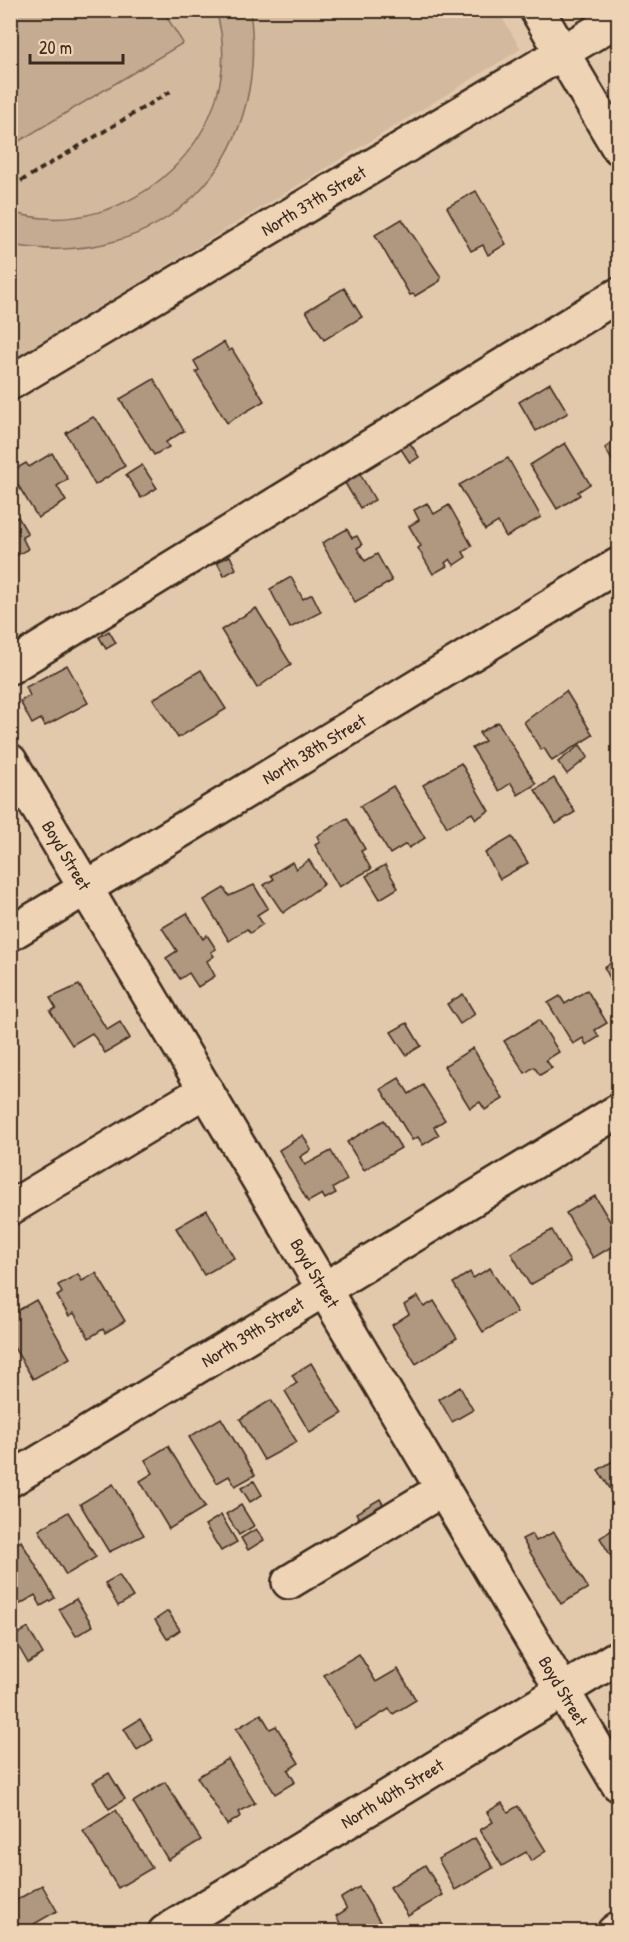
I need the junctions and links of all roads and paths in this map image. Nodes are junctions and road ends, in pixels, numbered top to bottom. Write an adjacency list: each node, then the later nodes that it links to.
1 (537, 10): 3 (street)
2 (618, 19): 3 (street, North 37th Street)
3 (562, 52): 5 (street); 8 (street, North 37th Street)
4 (173, 90): 6 (path)
5 (618, 147)
6 (21, 181)
7 (618, 295): 10 (street)
8 (10, 383)
9 (618, 565): 12 (street, North 38th Street)
10 (10, 667)
11 (10, 761): 12 (street, Boyd Street)
12 (86, 888): 13 (street, North 38th Street); 14 (street, Boyd Street)
13 (10, 934)
14 (206, 1090): 16 (street); 17 (street, Boyd Street)
15 (618, 1111): 17 (street, North 39th Street)
16 (10, 1208)
17 (324, 1289): 18 (street, North 39th Street); 19 (street, Boyd Street)
18 (10, 1480)
19 (443, 1489): 20 (street); 22 (street, Boyd Street)
20 (289, 1582)
21 (618, 1657): 22 (street, North 40th Street)
22 (563, 1691): 23 (street, Boyd Street); 25 (street, North 40th Street)
23 (618, 1784)
24 (618, 1929): 26 (street)
25 (165, 1932)
26 (614, 1932)

